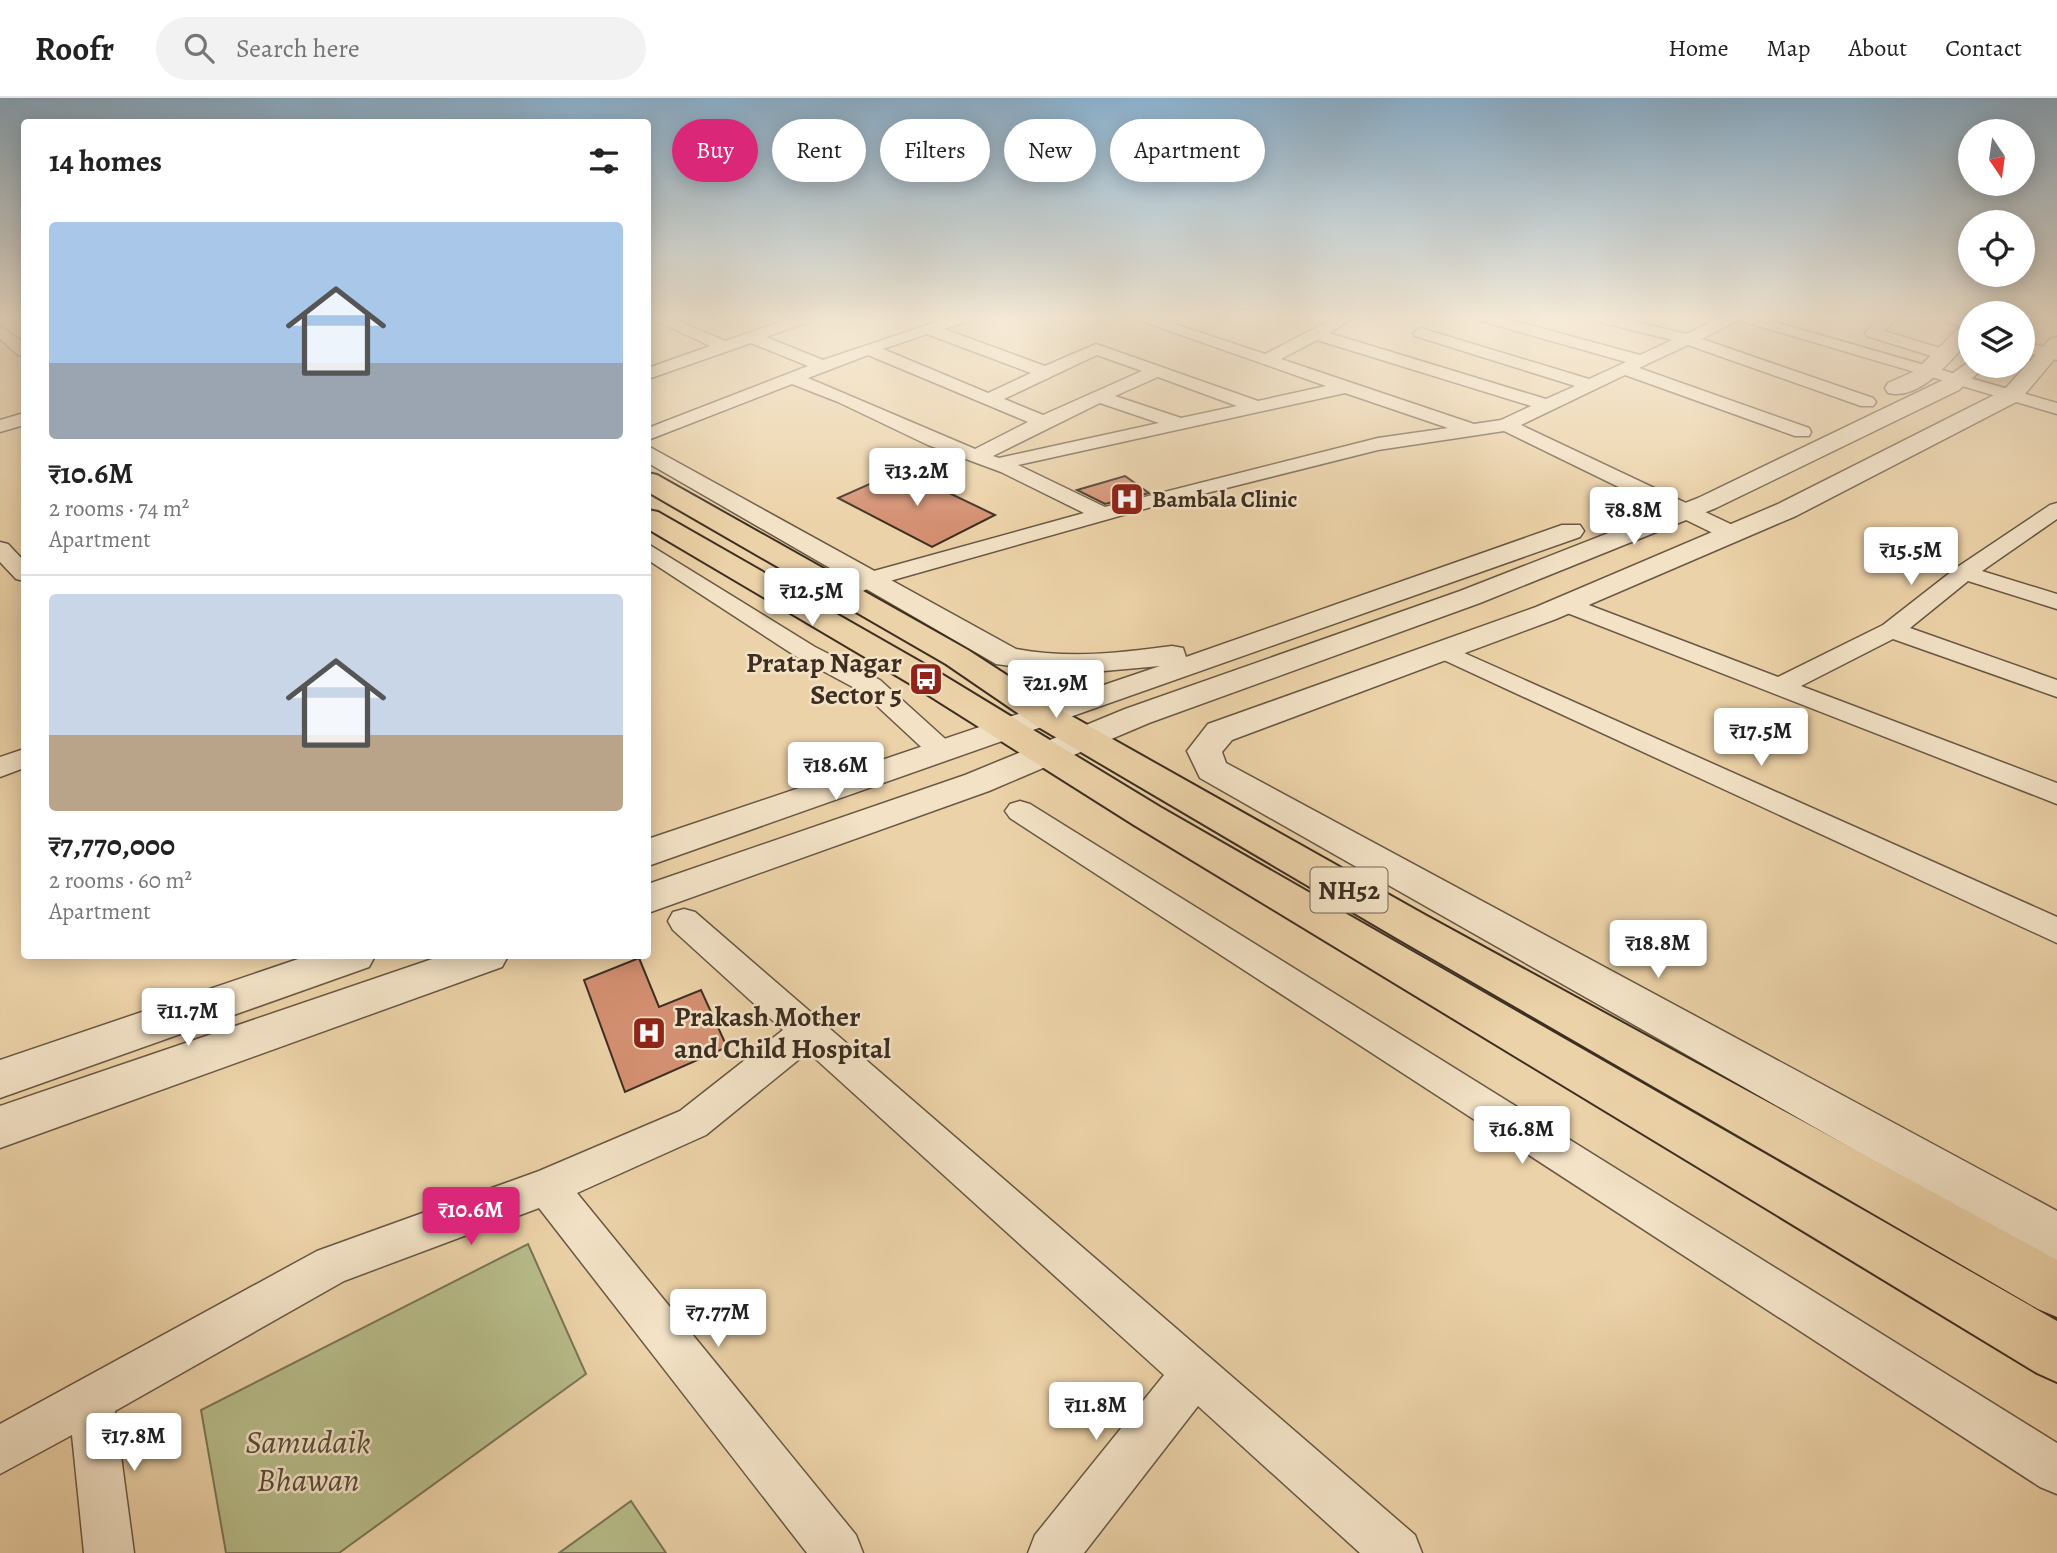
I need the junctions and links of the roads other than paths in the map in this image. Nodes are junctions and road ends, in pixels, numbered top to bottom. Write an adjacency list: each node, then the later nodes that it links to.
1 (776, 386): 32 (street)
2 (810, 386): 34 (street)
3 (954, 386): 20 (street)
4 (1016, 386): 20 (street)
5 (1124, 386): 19 (street)
6 (1202, 386): 22 (street)
7 (1344, 386): 16 (street)
8 (1485, 386): 23 (street)
9 (1588, 386): 23 (street)
10 (1671, 386): 31 (street)
11 (1820, 386): 21 (street)
12 (1896, 386): 21 (street)
13 (1936, 386): 37 (street)
14 (1999, 386): 17 (street)
15 (2020, 386): 17 (street)
16 (1347, 387): 22 (street); 30 (street)
17 (2015, 392): 18 (street); 24 (street); 41 (street)
18 (2057, 395)
19 (1100, 397): 26 (street); 27 (street)
20 (987, 400): 26 (street)
21 (1867, 402): 31 (street)
22 (1254, 405): 27 (street)
23 (1547, 405): 28 (street)
24 (2057, 409)
25 (21, 420): 29 (street)
26 (1043, 422): 34 (street)
27 (1178, 423): 35 (street)
28 (1506, 425): 30 (street); 37 (street)
29 (0, 426)
30 (1474, 430): 39 (street)
31 (1801, 432): 37 (street)
32 (651, 433)
33 (651, 455): 46 (street)
34 (977, 456): 35 (street)
35 (997, 464): 39 (street)
36 (651, 482): 46 (highway, NH52)
37 (1672, 506): 41 (street); 50 (street); 56 (street)
38 (2057, 509): 45 (street)
39 (1104, 515): 46 (street)
40 (651, 520): 54 (highway)
41 (1731, 533): 48 (street)
42 (0, 550): 44 (street)
43 (651, 553): 57 (street)
44 (21, 571)
45 (1964, 573): 47 (street); 49 (street)
46 (857, 585): 50 (street); 55 (highway, NH52)
47 (2057, 602)
48 (1565, 604): 51 (street); 52 (street)
49 (1892, 630): 52 (street); 53 (street)
50 (1235, 651): 55 (street)
51 (1444, 651): 65 (street); 72 (street)
52 (1778, 687): 60 (street)
53 (2057, 689)
54 (1005, 730): 55 (street); 57 (street)
55 (1046, 735): 56 (highway, NH52); 63 (street); 73 (highway, NH52)
56 (1087, 738): 72 (highway, NH52)
57 (942, 751): 62 (street)
58 (21, 759): 59 (street)
59 (0, 768)
60 (2057, 794)
61 (1020, 811): 77 (street)
62 (651, 852)
63 (651, 898)
64 (684, 921): 68 (street)
65 (2057, 931)
66 (346, 959): 69 (street)
67 (479, 959): 70 (street)
68 (808, 1031): 71 (street); 74 (street)
69 (0, 1079)
70 (0, 1128)
71 (547, 1187): 75 (street); 79 (street)
72 (2053, 1255)
73 (2057, 1353)
74 (1194, 1374): 80 (street); 81 (street)
75 (91, 1402): 76 (street); 78 (street)
76 (0, 1450)
77 (2057, 1470)
78 (109, 1553)
79 (838, 1553)
80 (1053, 1553)
81 (1397, 1553)

